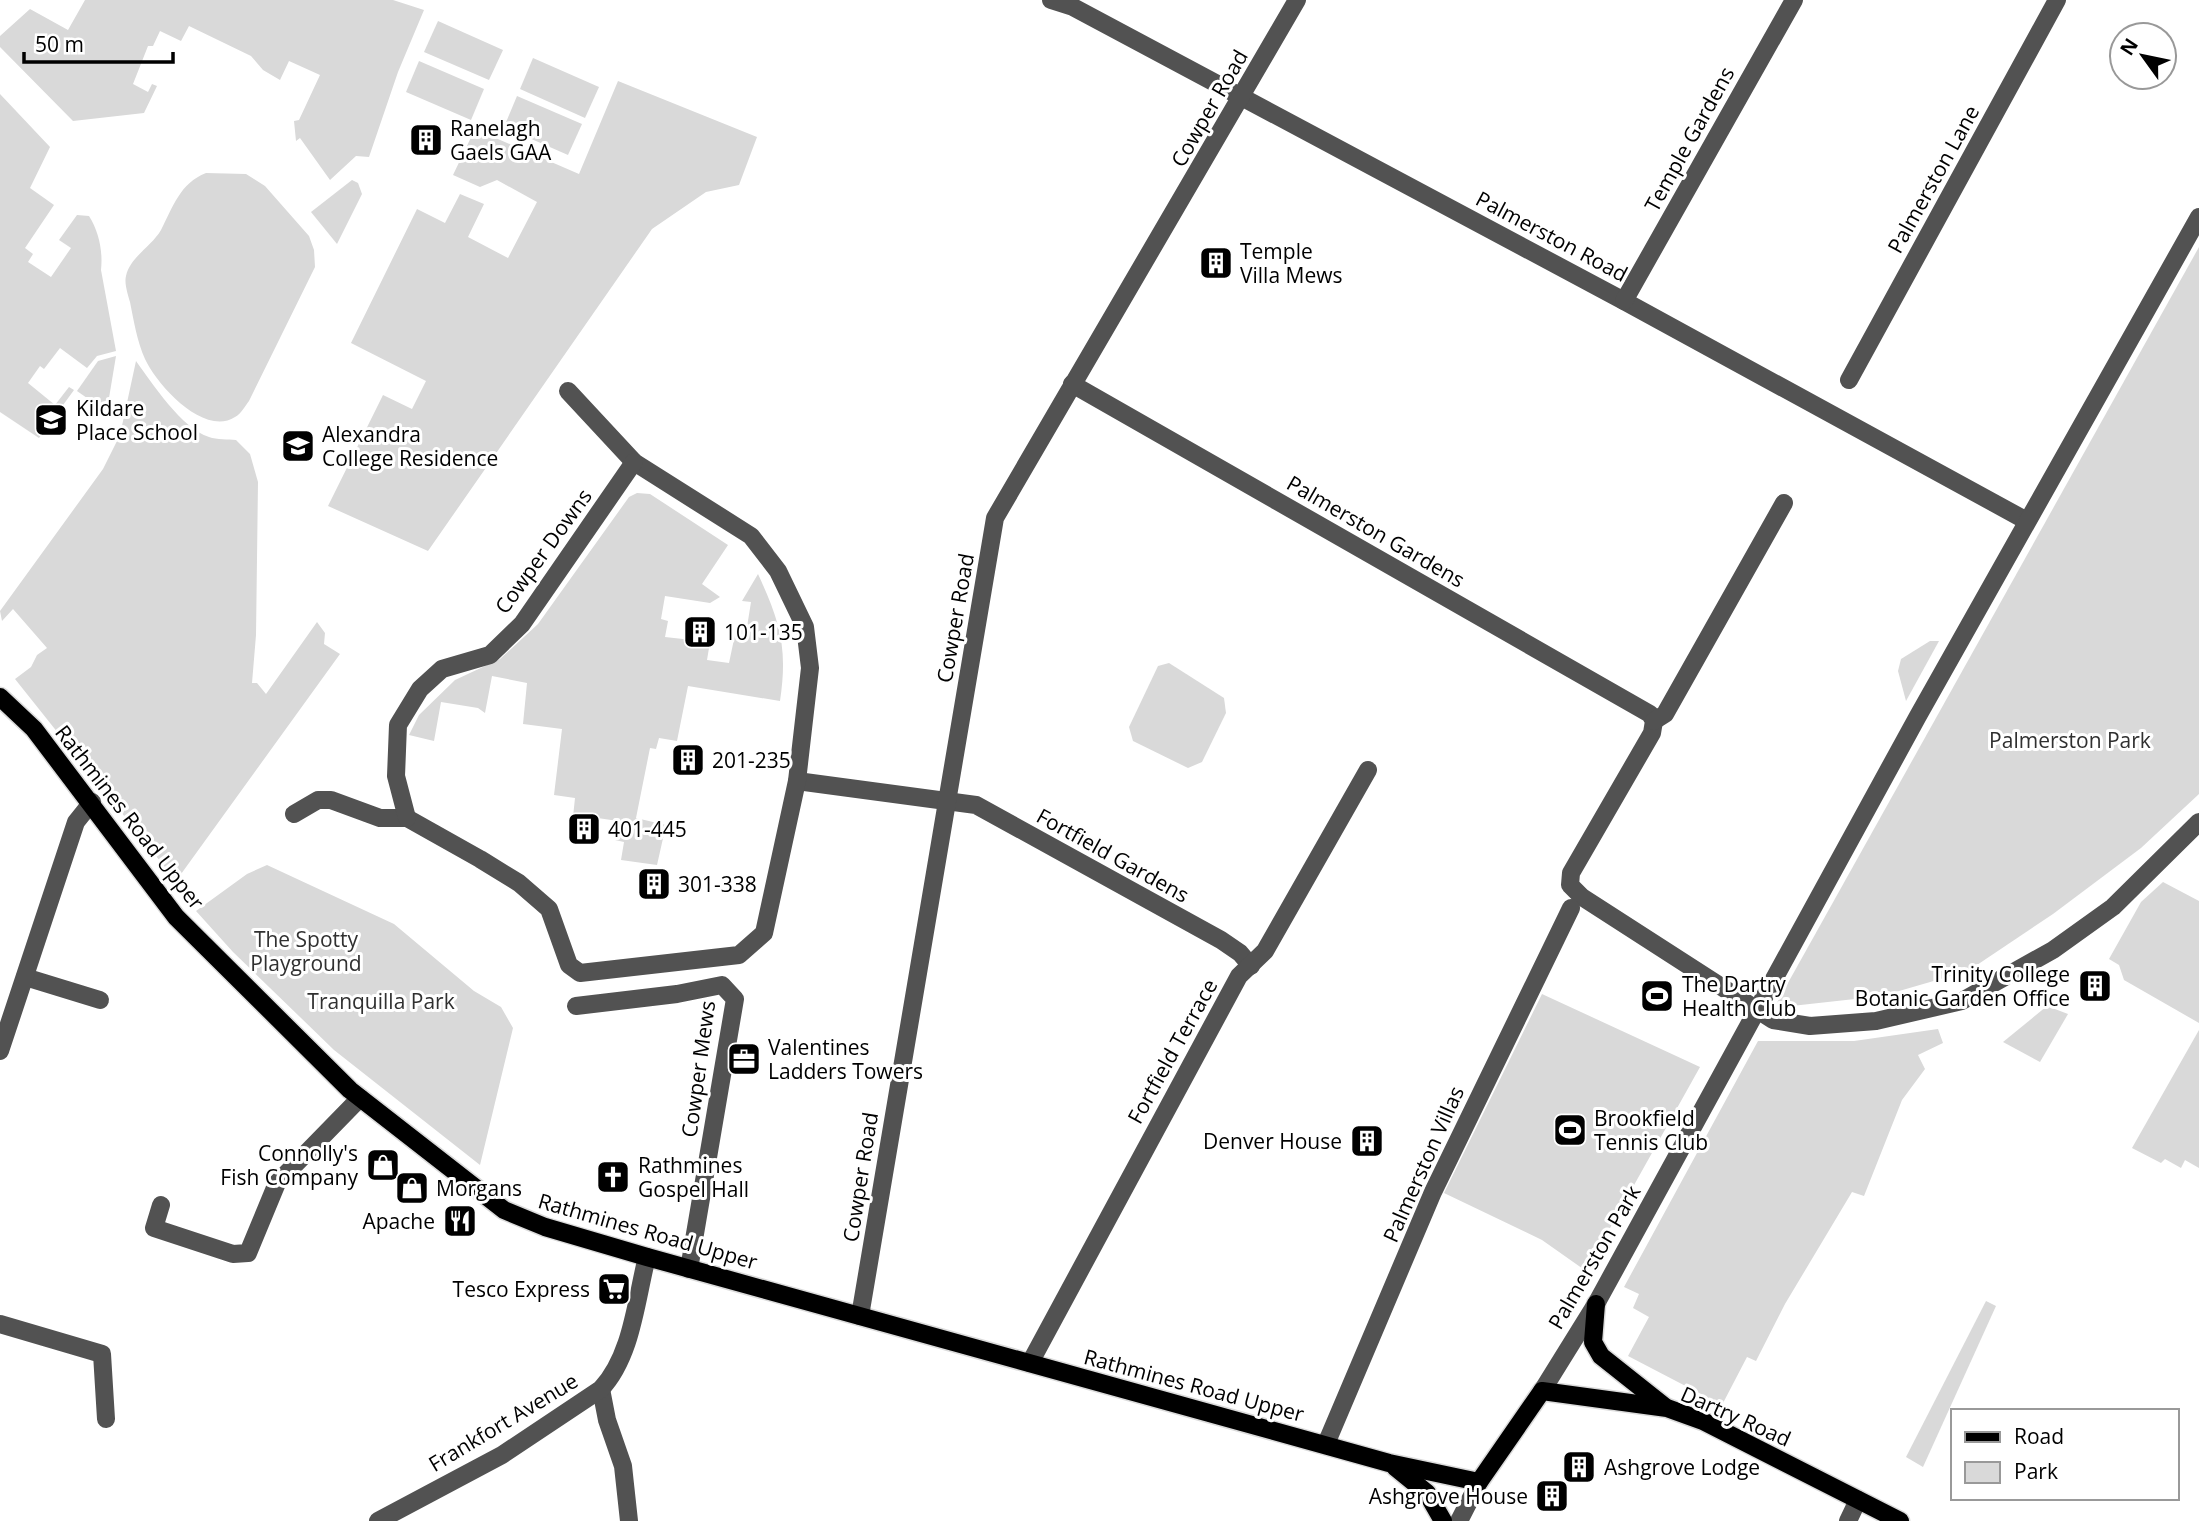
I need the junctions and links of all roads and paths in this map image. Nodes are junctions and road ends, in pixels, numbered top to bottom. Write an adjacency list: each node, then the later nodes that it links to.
1 (1051, 0): 5 (street, Palmerston Road)
2 (1297, 0): 5 (street, Cowper Road)
3 (1794, 0): 7 (street, Temple Gardens)
4 (2057, 0): 8 (street, Palmerston Lane)
5 (1242, 96): 7 (street, Palmerston Road); 9 (street, Cowper Road)
6 (2199, 217): 13 (street, Palmerston Park)
7 (1624, 301): 13 (street, Palmerston Road)
8 (1849, 380)
9 (1072, 384): 15 (street, Palmerston Gardens); 19 (street, Cowper Road)
10 (568, 391): 11 (street)
11 (634, 462): 17 (street); 21 (street, Cowper Downs)
12 (1784, 503): 15 (street)
13 (2027, 521): 28 (street, Palmerston Park)
14 (0, 697): 18 (main road, Rathmines Road Upper)
15 (1654, 721): 28 (street)
16 (1368, 770): 24 (street, Fortfield Terrace)
17 (797, 781): 19 (street); 21 (street)
18 (92, 802): 25 (street); 30 (main road, Rathmines Road Upper)
19 (945, 802): 24 (street, Fortfield Gardens); 35 (street, Cowper Road)
20 (294, 814): 21 (street)
21 (407, 818)
22 (2199, 821): 28 (street)
23 (1571, 908): 42 (street, Palmerston Villas)
24 (1251, 966): 37 (street, Fortfield Terrace)
25 (25, 977): 26 (street); 29 (street)
26 (100, 1000)
27 (576, 1006): 33 (street, Cowper Mews)
28 (1756, 1010): 34 (street, Palmerston Park)
29 (0, 1051)
30 (359, 1098): 31 (street); 32 (main road, Rathmines Road Upper)
31 (161, 1205)
32 (647, 1257): 33 (main road, Rathmines Road Upper); 38 (street, Frankfort Avenue)
33 (689, 1269): 35 (main road, Rathmines Road Upper)
34 (1596, 1304): 39 (street, Palmerston Park); 40 (main road)
35 (860, 1316): 37 (main road, Rathmines Road Upper)
36 (0, 1324): 41 (street)
37 (1030, 1363): 42 (main road, Rathmines Road Upper)
38 (601, 1389): 46 (street, Frankfort Avenue); 47 (street)
39 (1542, 1391): 40 (main road, Dartry Road); 44 (main road, Palmerston Park)
40 (1667, 1408): 45 (main road, Dartry Road)
41 (106, 1419)
42 (1325, 1444): 43 (main road, Rathmines Road Upper)
43 (1389, 1463): 44 (main road, Rathmines Road Upper); 48 (main road)
44 (1479, 1482): 49 (street)
45 (1858, 1500): 50 (street); 51 (main road, Dartry Road)
46 (377, 1521)
47 (629, 1521)
48 (1443, 1521)
49 (1460, 1521)
50 (1848, 1521)
51 (1900, 1521)

